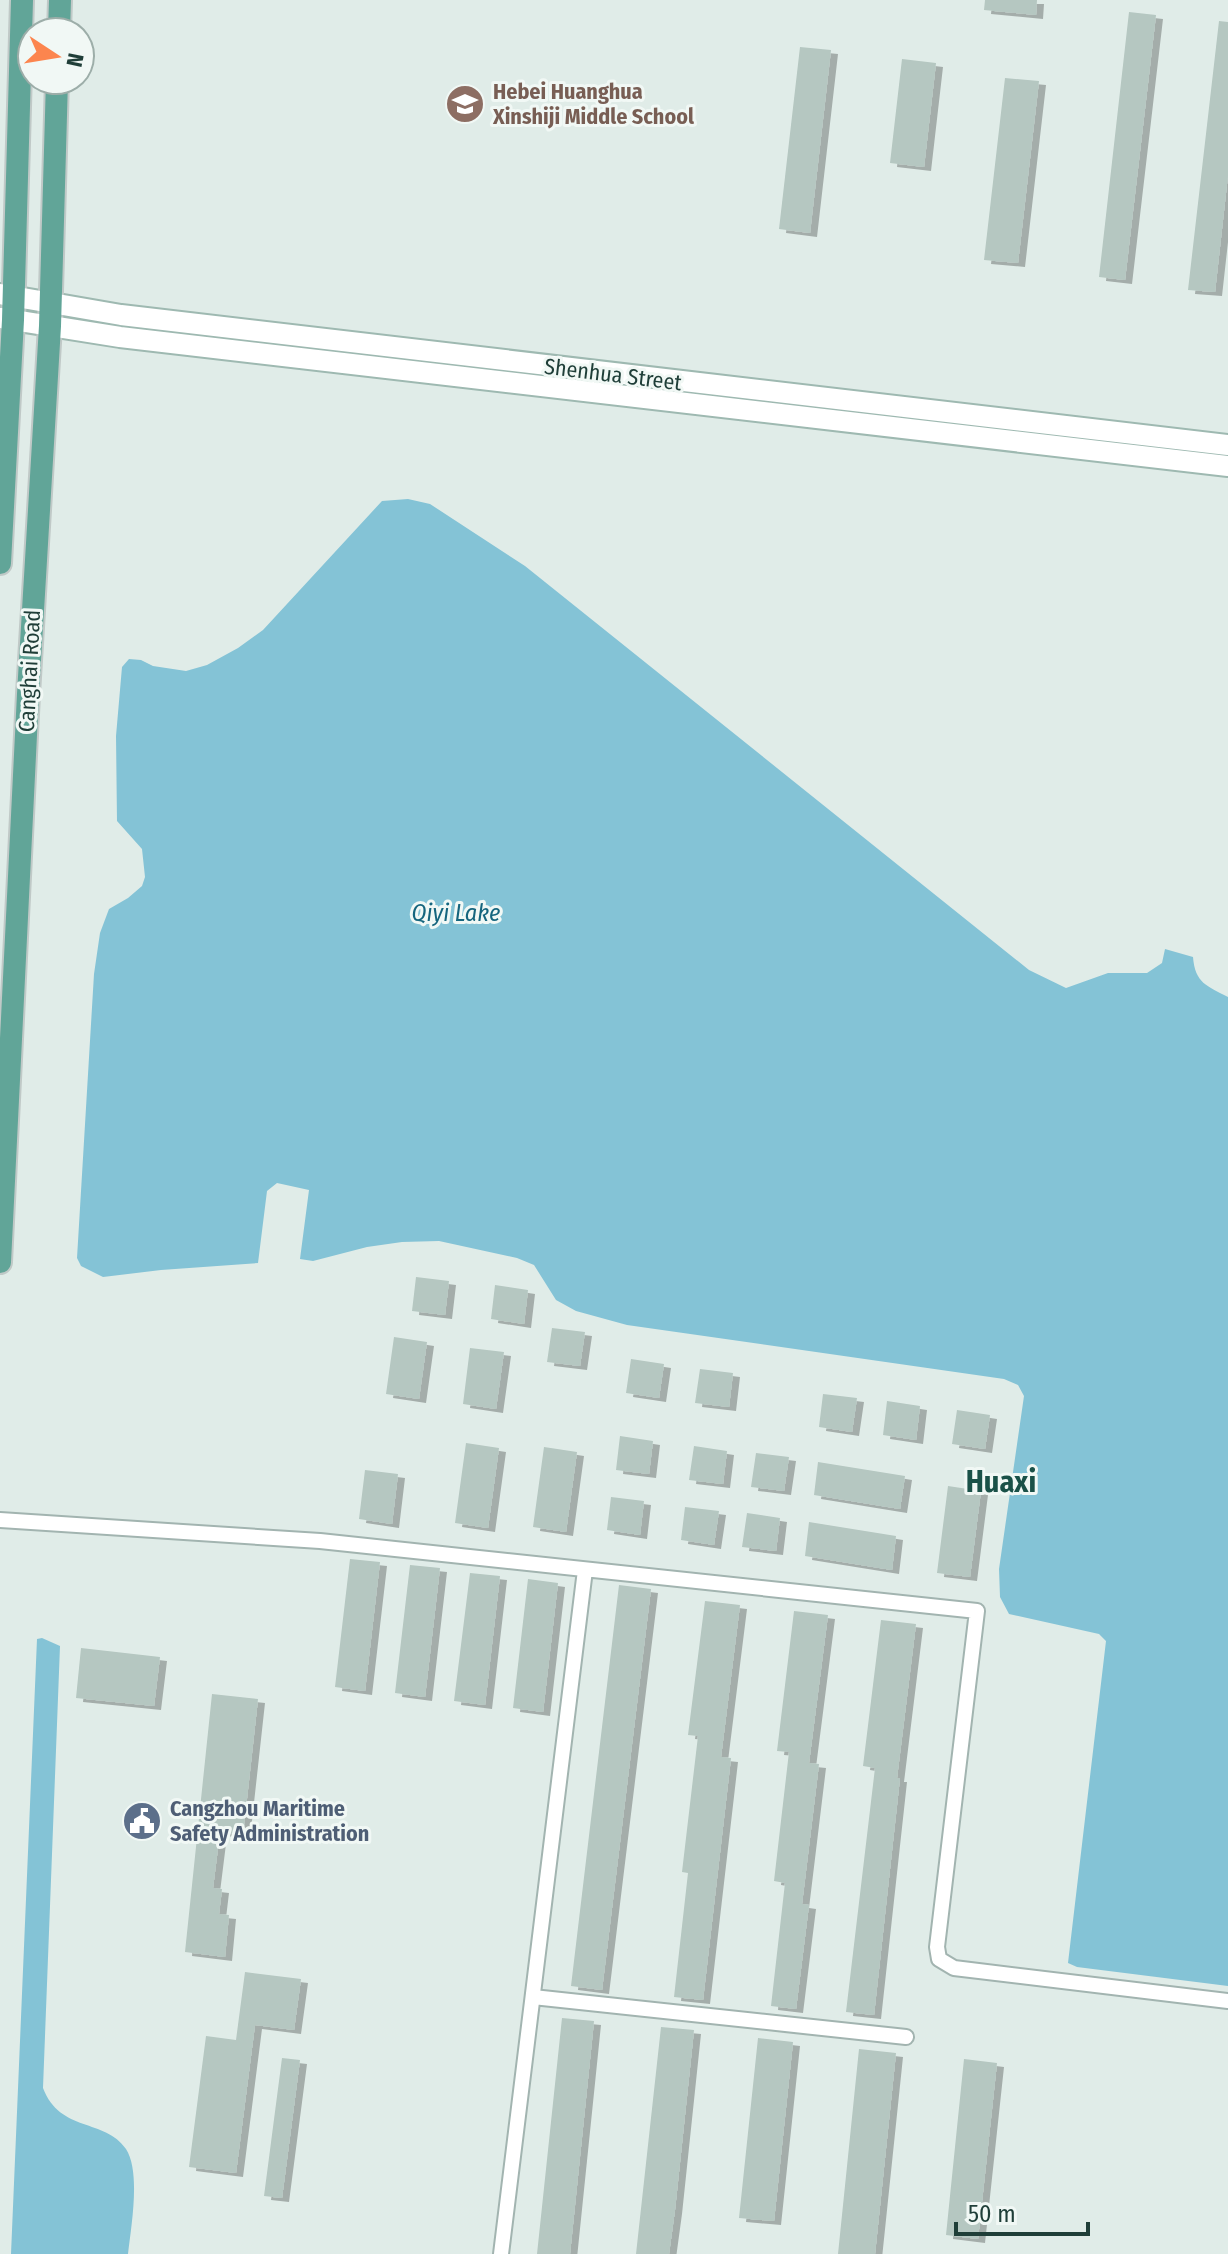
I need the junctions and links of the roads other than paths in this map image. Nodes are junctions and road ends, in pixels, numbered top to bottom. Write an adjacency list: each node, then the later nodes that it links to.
1 (22, 0): 3 (main road)
2 (57, 96): 4 (main road, Canghai Road)
3 (7, 295): 4 (main road, Shenhua Street); 5 (main road)
4 (51, 303): 6 (main road, Canghai Road); 7 (main road, Shenhua Street)
5 (6, 319): 6 (main road, Shenhua Street); 9 (main road)
6 (50, 326): 8 (main road, Shenhua Street); 10 (main road, Canghai Road)
7 (1228, 445)
8 (1228, 466)
9 (0, 563)
10 (0, 1262)
11 (0, 1520): 12 (street)
12 (585, 1570): 13 (street); 14 (street)
13 (533, 1997): 15 (street); 16 (street)
14 (1228, 2001)
15 (906, 2037)
16 (501, 2254)

